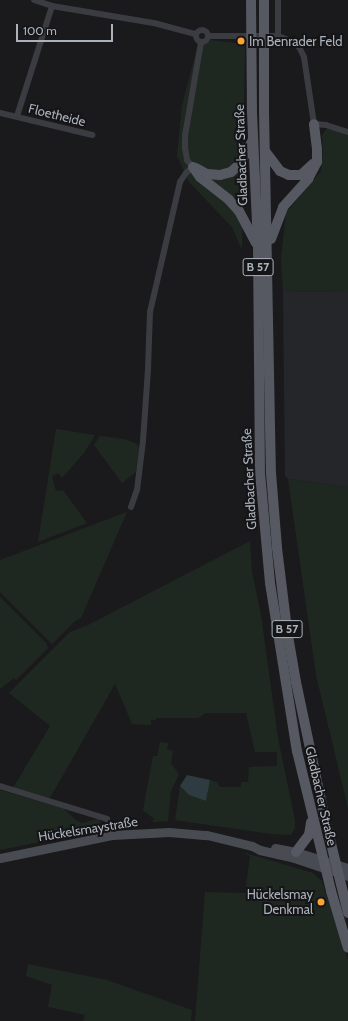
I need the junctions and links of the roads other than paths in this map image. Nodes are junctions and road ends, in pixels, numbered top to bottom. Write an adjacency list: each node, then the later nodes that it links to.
1 (34, 0): 5 (street)
2 (251, 0): 15 (main road, Gladbacher Straße / B 57, bridge)
3 (264, 0): 16 (main road, Gladbacher Straße / B 57, bridge)
4 (278, 0): 8 (street)
5 (52, 6): 6 (street); 11 (street, Floetheide)
6 (195, 34): 7 (street); 9 (street)
7 (208, 36): 8 (street); 9 (street)
8 (278, 36): 12 (street)
9 (201, 42): 18 (street)
10 (0, 113): 11 (street, Floetheide)
11 (17, 116): 14 (street, Floetheide)
12 (314, 124): 13 (street); 17 (main road)
13 (348, 132)
14 (92, 135)
15 (253, 140): 18 (main road); 19 (main road, Gladbacher Straße / B 57)
16 (265, 150): 17 (main road); 20 (main road, Gladbacher Straße / B 57)
17 (318, 155): 20 (main road)
18 (193, 166): 19 (main road); 21 (street)
19 (258, 246): 23 (main road, Gladbacher Straße / B 57)
20 (268, 246): 30 (main road, Gladbacher Straße / B 57)
21 (131, 507)
22 (0, 786): 24 (street)
23 (312, 818): 26 (main road); 28 (main road, Gladbacher Straße / B 57)
24 (112, 836): 25 (main road, Hückelsmaystraße); 27 (main road, Hückelsmaystraße)
25 (252, 846): 26 (main road, Hückelsmaystraße); 28 (main road, Hückelsmaystraße)
26 (296, 852): 28 (main road, Hückelsmaystraße)
27 (0, 858)
28 (324, 864): 30 (main road, Hückelsmaystraße); 33 (main road, Gladbacher Straße / B 57)
29 (348, 868): 30 (main road, Hückelsmaystraße)
30 (341, 871): 31 (main road, Gladbacher Straße / B 57)
31 (346, 898): 32 (main road, Gladbacher Straße / B 57)
32 (348, 913)
33 (348, 948)

